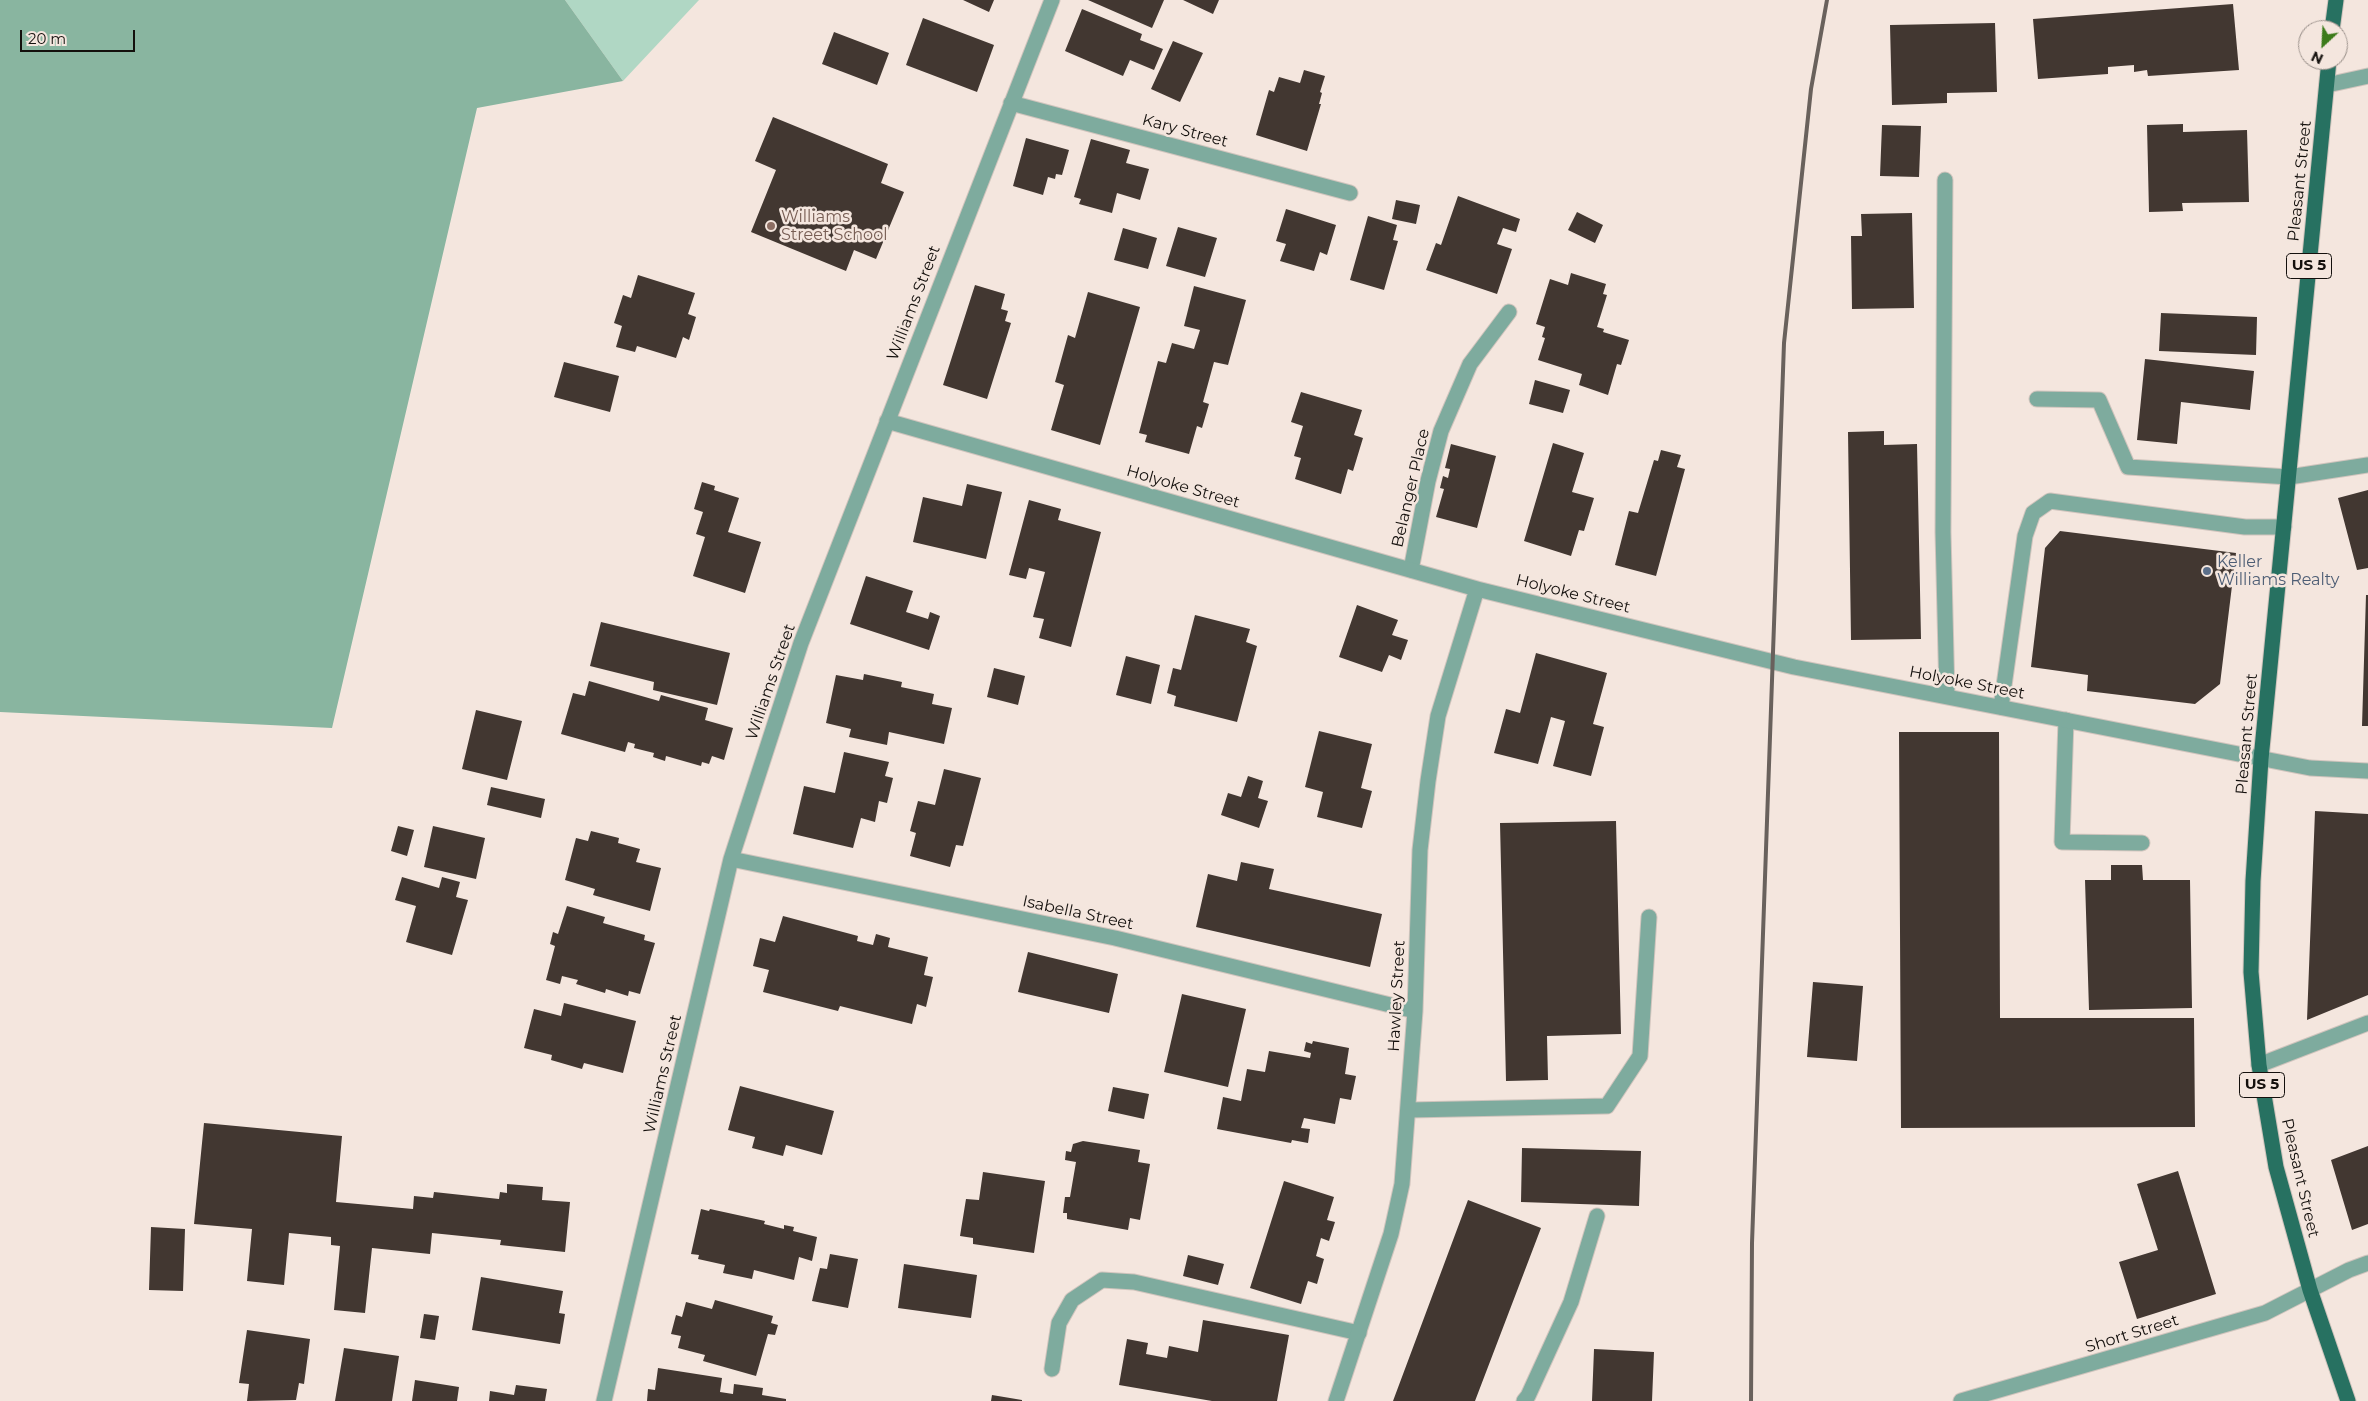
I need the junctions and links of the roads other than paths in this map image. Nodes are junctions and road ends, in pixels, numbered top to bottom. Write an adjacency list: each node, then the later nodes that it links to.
1 (1052, 0): 7 (street, Williams Street)
2 (2336, 0): 3 (main road)
3 (2333, 20)
4 (2328, 70): 6 (main road, Pleasant Street / US 5)
5 (2368, 76): 6 (street)
6 (2327, 85): 14 (main road, Pleasant Street / US 5)
7 (1010, 103): 9 (street, Kary Street); 12 (street, Williams Street)
8 (1945, 180): 18 (street)
9 (1350, 193)
10 (1509, 312): 16 (street, Belanger Place)
11 (2037, 399): 14 (street)
12 (887, 421): 16 (street, Holyoke Street); 24 (street, Williams Street)
13 (2368, 465): 14 (street)
14 (2289, 476): 15 (main road, Pleasant Street / US 5)
15 (2284, 527): 19 (street); 21 (main road, Pleasant Street / US 5)
16 (1410, 570): 17 (street, Holyoke Street)
17 (1477, 589): 18 (street, Holyoke Street); 26 (street, Hawley Street)
18 (1947, 696): 19 (street, Holyoke Street)
19 (2001, 707): 20 (street, Holyoke Street)
20 (2066, 720): 21 (street, Holyoke Street); 23 (street)
21 (2261, 759): 22 (street, Holyoke Street); 28 (main road, Pleasant Street / US 5)
22 (2368, 771)
23 (2142, 842)
24 (731, 858): 26 (street, Isabella Street); 35 (street, Williams Street)
25 (1649, 917): 29 (street)
26 (1415, 1011): 29 (street, Hawley Street)
27 (2368, 1023): 28 (street)
28 (2259, 1065): 32 (main road, Pleasant Street / US 5)
29 (1409, 1110): 33 (street, Hawley Street)
30 (1597, 1216): 37 (street)
31 (2368, 1263): 32 (street, Short Street)
32 (2310, 1290): 38 (street, Short Street); 39 (main road, Pleasant Street / US 5)
33 (1359, 1333): 34 (street); 36 (street, Hawley Street)
34 (1052, 1369)
35 (604, 1401)
36 (1336, 1401)
37 (1524, 1401)
38 (1961, 1401)
39 (2348, 1401)

